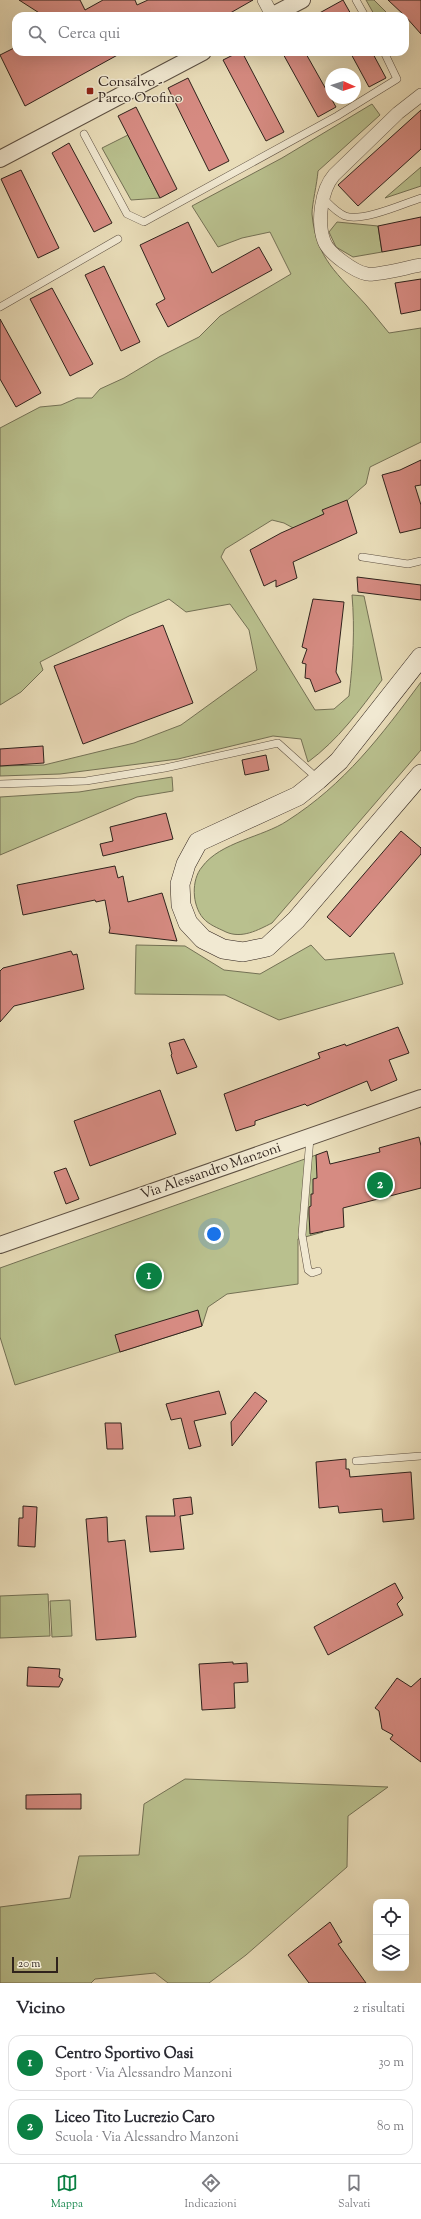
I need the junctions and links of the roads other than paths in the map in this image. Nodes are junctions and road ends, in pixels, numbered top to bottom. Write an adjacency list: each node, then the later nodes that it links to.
1 (264, 0): 4 (street)
2 (302, 0): 5 (street)
3 (356, 0): 6 (lane)
4 (270, 12)
5 (280, 12)
6 (363, 12)
7 (195, 56): 11 (street)
8 (386, 56): 10 (lane)
9 (421, 95): 12 (street)
10 (84, 134)
11 (0, 159)
12 (323, 198): 13 (lane); 15 (street)
13 (421, 198)
14 (118, 239): 16 (lane)
15 (421, 265)
16 (0, 307)
17 (362, 558): 18 (lane)
18 (421, 561)
19 (421, 657): 21 (main road)
20 (421, 774): 21 (main road)
21 (318, 780): 22 (lane)
22 (0, 784)
23 (421, 1098): 24 (street, Via Alessandro Manzoni)
24 (310, 1138): 25 (street, Via Alessandro Manzoni); 26 (lane)
25 (0, 1245)
26 (318, 1271)
27 (421, 1456): 28 (lane)
28 (356, 1461)

